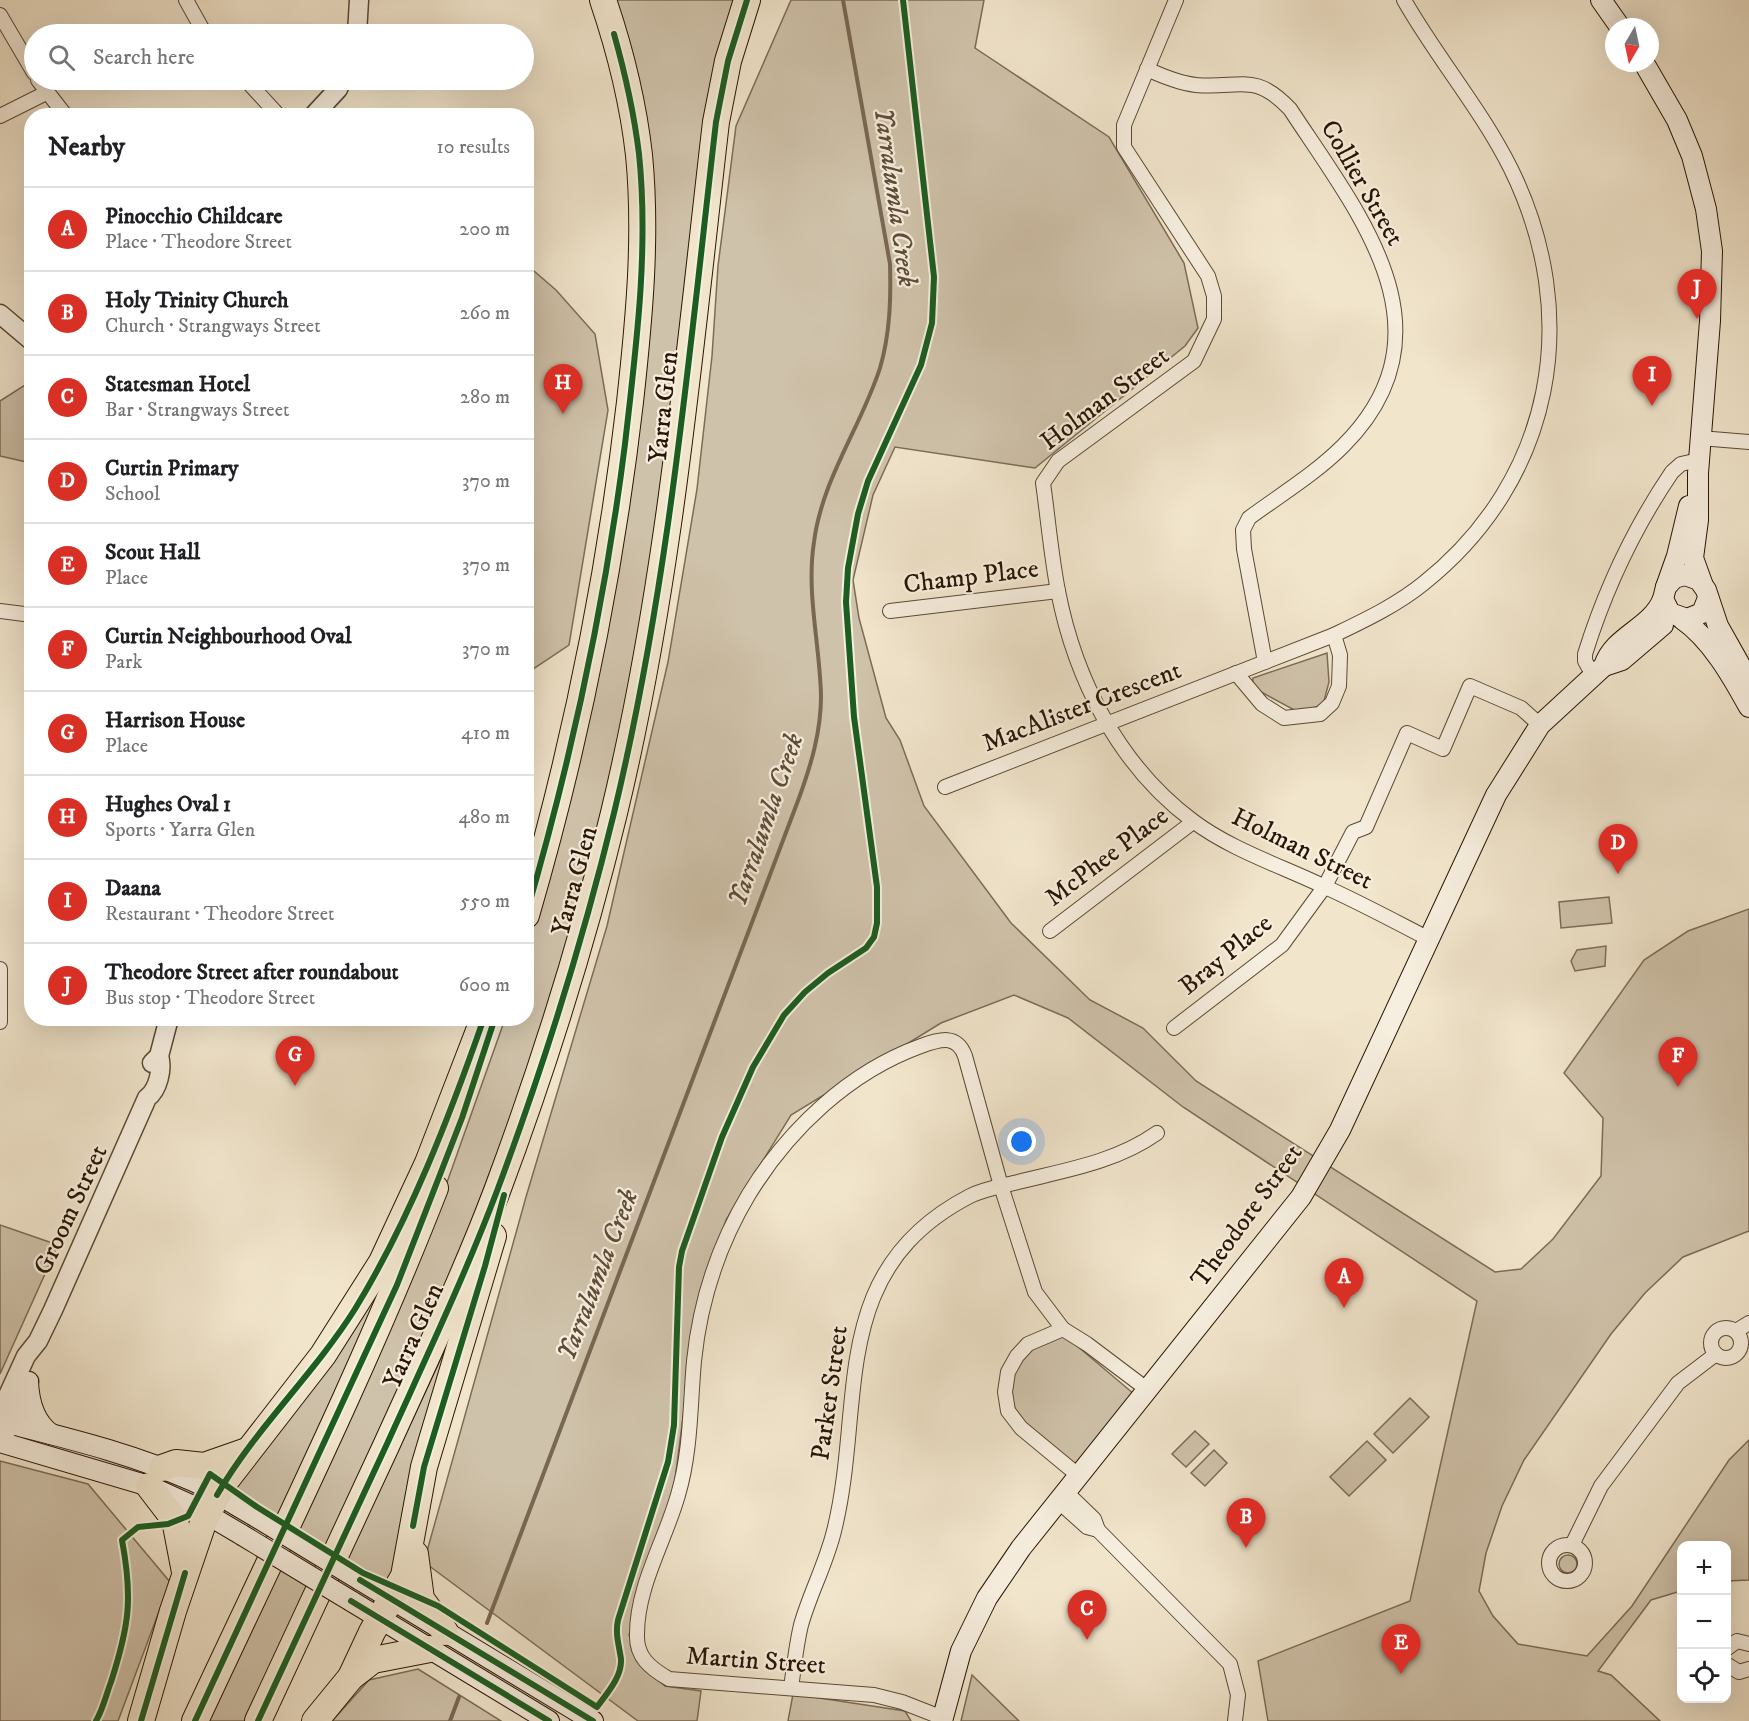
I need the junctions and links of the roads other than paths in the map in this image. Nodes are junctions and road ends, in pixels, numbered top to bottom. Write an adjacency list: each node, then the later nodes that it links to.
1 (186, 0): 9 (street)
2 (359, 0): 10 (street)
3 (603, 0): 36 (highway, Yarra Glen)
4 (747, 0): 22 (highway, Yarra Glen)
5 (754, 0): 22 (highway)
6 (1176, 0): 12 (street, Holman Street)
7 (1404, 0): 35 (street, MacAlister Crescent)
8 (0, 15): 11 (street)
9 (199, 24)
10 (358, 24)
11 (24, 56)
12 (1147, 69): 29 (street, Holman Street); 37 (street, Collier Street)
13 (1649, 72): 25 (main road, Theodore Street)
14 (44, 90): 17 (street)
15 (255, 90): 19 (street)
16 (336, 90): 20 (street)
17 (46, 93): 18 (street); 21 (street)
18 (59, 108)
19 (272, 108)
20 (320, 108)
21 (0, 116)
22 (711, 169): 57 (highway, Yarra Glen)
23 (0, 314): 24 (street)
24 (24, 334)
25 (1700, 438): 26 (street); 27 (main road, Theodore Street)
26 (1749, 442)
27 (1698, 466): 28 (main road, Theodore Street); 30 (main road, Theodore Street); 38 (street)
28 (1705, 590): 30 (main road); 34 (main road); 40 (main road, Theodore Street)
29 (1058, 591): 32 (street, Champ Place); 42 (street, Holman Street)
30 (1664, 593): 34 (main road); 38 (main road, Theodore Street)
31 (0, 611): 33 (street)
32 (890, 611)
33 (24, 614)
34 (1681, 619): 38 (main road, Theodore Street); 41 (main road)
35 (1334, 635): 37 (street, MacAlister Crescent); 39 (street)
36 (593, 643): 46 (highway); 47 (highway, Yarra Glen)
37 (1265, 662): 39 (street, MacAlister Crescent)
38 (1598, 670): 43 (main road, Theodore Street)
39 (1236, 673): 42 (street, MacAlister Crescent)
40 (1749, 681)
41 (1749, 707)
42 (1107, 723): 44 (street, MacAlister Crescent); 45 (street, Holman Street)
43 (1540, 725): 48 (street, Bray Place); 50 (main road, Theodore Street)
44 (945, 787)
45 (1194, 822): 48 (street, Holman Street); 49 (street, McPhee Place)
46 (534, 855)
47 (534, 886)
48 (1325, 886): 50 (street, Holman Street); 56 (street, Bray Place)
49 (1050, 931)
50 (1429, 939): 66 (main road, Theodore Street)
51 (0, 969): 52 (street)
52 (0, 1022)
53 (168, 1026): 63 (street, Groom Street)
54 (481, 1026): 70 (highway)
55 (492, 1026): 88 (highway, Yarra Glen)
56 (1174, 1028)
57 (531, 1096): 75 (highway); 89 (highway, Yarra Glen)
58 (1157, 1132): 59 (street, Parker Street)
59 (1001, 1186): 61 (street); 85 (street, Parker Street); 85 (street, Martin Street)
60 (1749, 1323): 62 (street)
61 (1063, 1329): 66 (street); 71 (street)
62 (1736, 1331): 64 (street); 64 (street)
63 (38, 1341): 65 (street, Groom Street); 67 (street, Groom Street)
64 (1716, 1354): 76 (street)
65 (28, 1382): 67 (street, Groom Street); 68 (main road)
66 (1148, 1390): 71 (main road, Theodore Street)
67 (3, 1424): 68 (main road)
68 (51, 1434): 72 (main road)
69 (0, 1443): 72 (main road)
70 (247, 1451): 72 (highway); 74 (highway)
71 (1079, 1476): 73 (main road, Theodore Street)
72 (155, 1477): 74 (main road); 77 (highway)
73 (1062, 1497): 86 (main road, Theodore Street); 93 (street)
74 (212, 1505): 77 (highway); 78 (main road, bridge); 78 (main road, bridge)
75 (413, 1526): 78 (highway); 79 (highway)
76 (1572, 1545)
77 (185, 1573): 87 (highway)
78 (386, 1610): 79 (main road); 84 (highway)
79 (437, 1640): 84 (highway); 91 (main road); 92 (main road)
80 (1749, 1644): 81 (street)
81 (1731, 1645)
82 (1731, 1667): 83 (street)
83 (1749, 1669)
84 (351, 1677): 90 (highway)
85 (791, 1688): 86 (street, Martin Street)
86 (936, 1718)
87 (141, 1721)
88 (195, 1721)
89 (258, 1721)
90 (315, 1721)
91 (549, 1721)
92 (593, 1721)
93 (1235, 1721)

